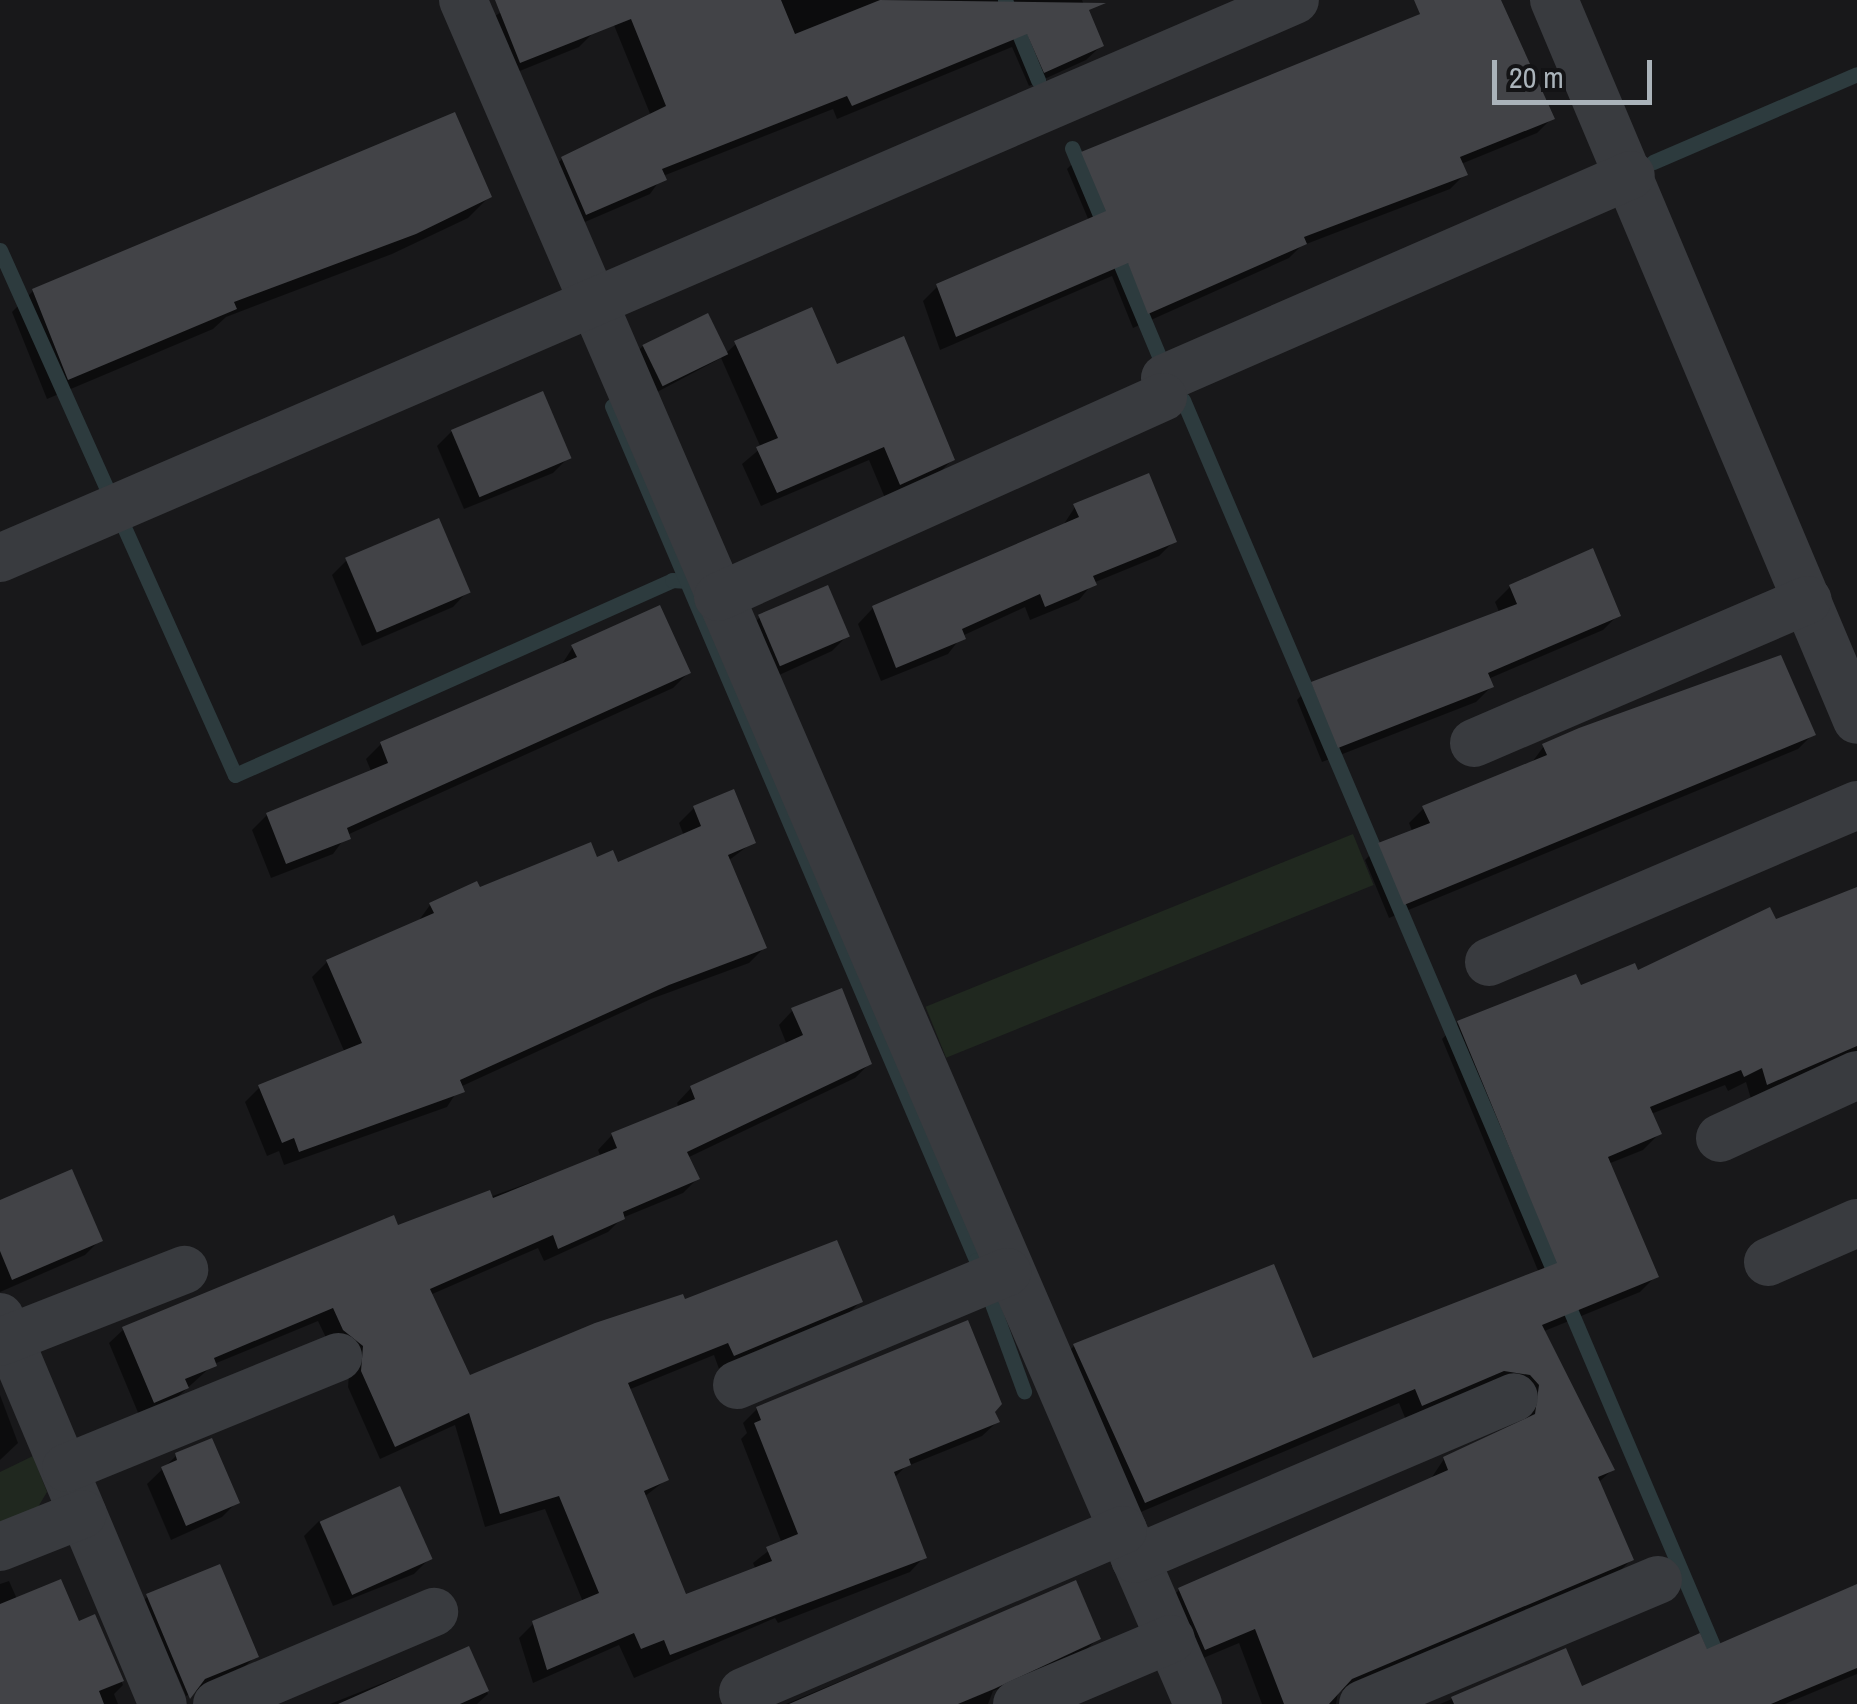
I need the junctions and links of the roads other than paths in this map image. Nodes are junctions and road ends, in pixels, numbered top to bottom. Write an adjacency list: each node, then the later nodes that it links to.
1 (463, 0): 5 (street)
2 (1296, 0): 5 (street)
3 (1554, 0): 4 (street)
4 (1632, 175): 7 (street); 8 (street)
5 (591, 302): 6 (street); 7 (street)
6 (0, 558)
7 (718, 597): 18 (street)
8 (1808, 600): 9 (street); 10 (street)
9 (1857, 720)
10 (1474, 743)
11 (1857, 806): 12 (street)
12 (1488, 962)
13 (1857, 1076): 14 (street)
14 (1720, 1138)
15 (1857, 1223): 16 (street)
16 (1768, 1262)
17 (184, 1270): 19 (street)
18 (1007, 1272): 21 (street); 25 (street)
19 (3, 1332): 23 (street)
20 (338, 1357): 23 (street)
21 (737, 1385)
22 (1514, 1397): 25 (street)
23 (66, 1468): 24 (street)
24 (83, 1514): 26 (street); 31 (street)
25 (1129, 1545): 29 (street); 30 (street)
26 (0, 1547)
27 (1658, 1580): 35 (street)
28 (434, 1612): 32 (street)
29 (1171, 1639): 33 (street); 34 (street)
30 (744, 1692)
31 (148, 1699)
32 (217, 1704)
33 (1016, 1704)
34 (1198, 1704)
35 (1362, 1704)

